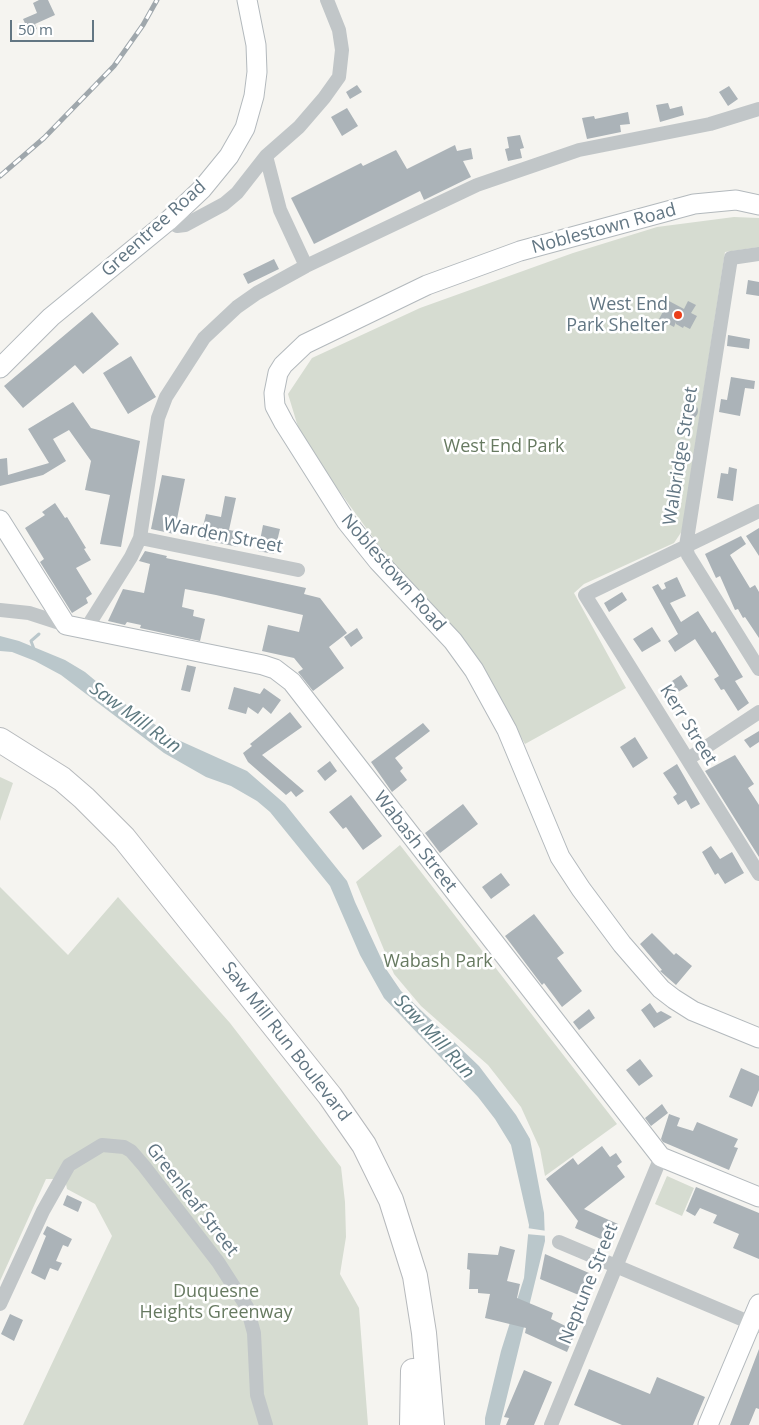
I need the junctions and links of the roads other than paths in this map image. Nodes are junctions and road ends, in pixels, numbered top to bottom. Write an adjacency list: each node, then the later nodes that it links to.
1 (247, 0): 6 (main road, Greentree Road)
2 (327, 0): 4 (street)
3 (759, 109): 8 (street)
4 (266, 156): 6 (street); 8 (street)
5 (759, 205): 24 (main road, Noblestown Road)
6 (168, 221): 9 (main road, Greentree Road)
7 (759, 254): 13 (street, Walbridge Street)
8 (306, 266): 12 (street)
9 (0, 368)
10 (759, 511): 13 (street)
11 (2, 526): 16 (main road)
12 (140, 538): 14 (street, Warden Street); 17 (street)
13 (686, 546): 18 (street, Walbridge Street); 22 (street, Kerr Street)
14 (298, 570)
15 (0, 610): 16 (street, Wabash Street)
16 (66, 625): 17 (main road, Wabash Street)
17 (86, 629): 25 (main road, Wabash Street)
18 (759, 669)
19 (759, 712): 22 (street)
20 (0, 740): 36 (highway, Saw Mill Run Boulevard)
21 (0, 757): 32 (highway, Saw Mill Run Boulevard)
22 (688, 759): 23 (street, Kerr Street)
23 (759, 874)
24 (759, 1038)
25 (661, 1158): 26 (main road); 28 (street, Neptune Street)
26 (759, 1196)
27 (559, 1242): 28 (street)
28 (616, 1266): 31 (street); 37 (street, Neptune Street)
29 (0, 1304): 33 (street, Greenleaf Street)
30 (759, 1304): 31 (main road)
31 (755, 1325): 38 (main road)
32 (413, 1371): 34 (highway); 35 (highway, Saw Mill Run Boulevard)
33 (266, 1425)
34 (412, 1425)
35 (417, 1425)
36 (432, 1425)
37 (551, 1425)
38 (708, 1425)

